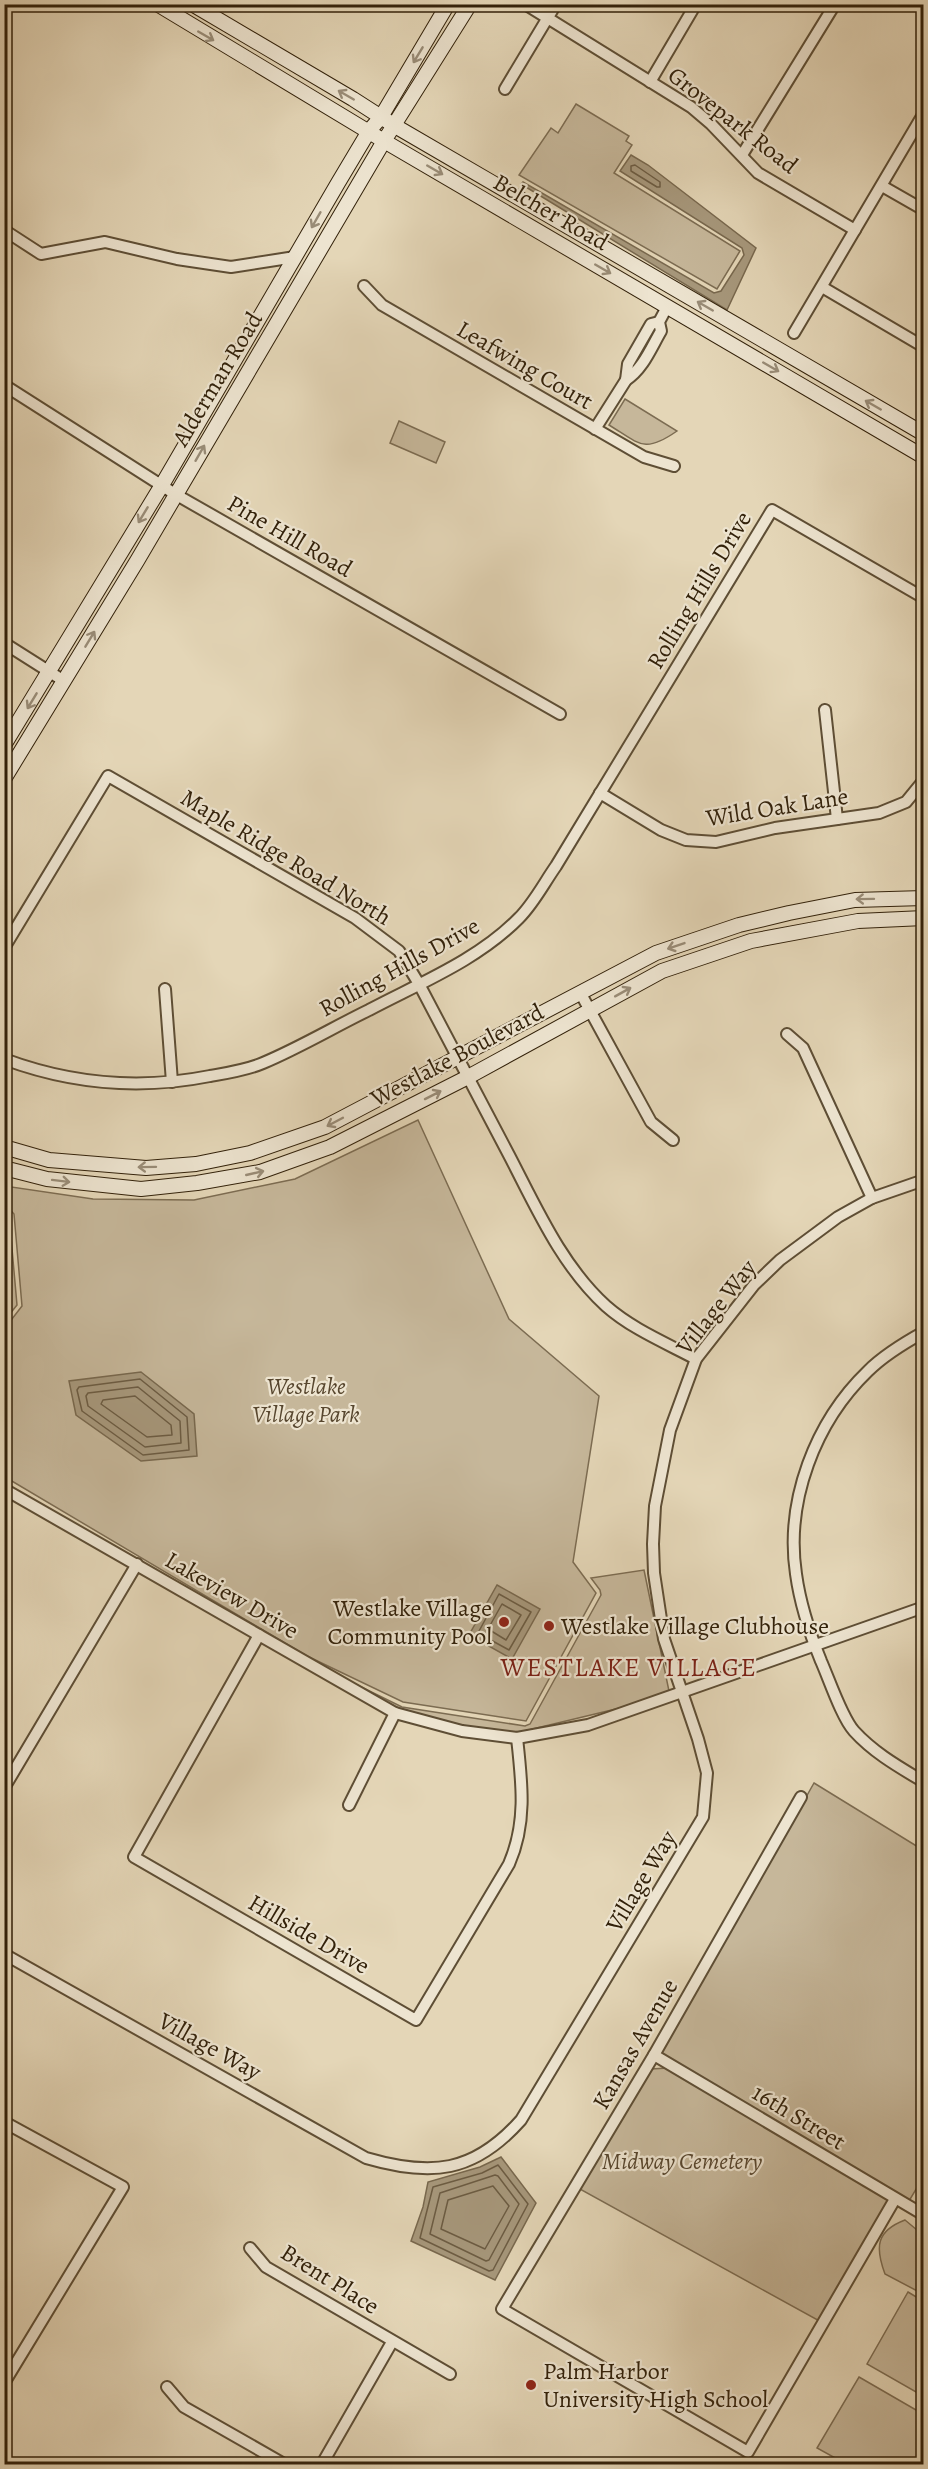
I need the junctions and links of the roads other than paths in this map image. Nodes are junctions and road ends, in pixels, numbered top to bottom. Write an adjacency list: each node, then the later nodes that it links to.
1 (157, 4): 15 (main road, Belcher Road, one-way to 15)
2 (192, 4): 13 (main road, Belcher Road, one-way to 2)
3 (448, 4): 13 (main road, Alderman Road, one-way to 13)
4 (470, 4): 14 (main road, Alderman Road)
5 (525, 4): 9 (street, Grovepark Road)
6 (556, 4): 9 (street)
7 (696, 4): 10 (street)
8 (835, 4): 17 (street)
9 (548, 19): 10 (street, Grovepark Road); 11 (street)
10 (650, 82): 17 (street, Grovepark Road)
11 (505, 89)
12 (924, 113): 18 (street)
13 (381, 117): 14 (main road, Belcher Road); 15 (main road, Alderman Road)
14 (395, 126): 16 (main road, Alderman Road); 25 (main road, Belcher Road)
15 (369, 131): 16 (main road, Belcher Road); 22 (main road, Alderman Road, one-way to 22)
16 (384, 141): 26 (main road, Belcher Road, one-way to 26); 39 (main road, Alderman Road, one-way to 16)
17 (742, 155): 21 (street, Grovepark Road)
18 (882, 186): 19 (street); 21 (street)
19 (924, 210)
20 (4, 230): 22 (street)
21 (855, 230): 24 (street)
22 (295, 257): 38 (main road, Alderman Road)
23 (364, 286): 34 (street, Leafwing Court)
24 (822, 287): 28 (street); 29 (street)
25 (677, 290): 26 (main road); 35 (main road, Belcher Road, one-way to 25)
26 (667, 307): 27 (street); 36 (main road, Belcher Road, one-way to 36)
27 (659, 322): 30 (street); 31 (street)
28 (795, 333)
29 (924, 347)
30 (633, 355): 31 (street); 32 (street)
31 (644, 361): 32 (street)
32 (626, 380): 34 (street)
33 (4, 385): 38 (street, Pine Hill Road)
34 (595, 429): 37 (street, Leafwing Court)
35 (924, 434)
36 (924, 457)
37 (674, 466)
38 (162, 485): 39 (street, Pine Hill Road); 42 (main road, Alderman Road, one-way to 42)
39 (175, 494): 43 (main road, Alderman Road, one-way to 39); 45 (street, Pine Hill Road)
40 (924, 598): 49 (street, Rolling Hills Drive)
41 (4, 643): 42 (street)
42 (49, 672): 43 (street); 46 (main road, Alderman Road, one-way to 46)
43 (64, 681): 47 (main road, Alderman Road)
44 (825, 710): 50 (street)
45 (560, 714)
46 (4, 745)
47 (4, 779)
48 (924, 780): 50 (street, Wild Oak Lane)
49 (600, 793): 50 (street, Wild Oak Lane); 54 (street, Rolling Hills Drive)
50 (837, 819)
51 (924, 898): 56 (main road, Westlake Boulevard, one-way to 56)
52 (924, 918): 57 (main road, Westlake Boulevard, one-way to 52)
53 (4, 948): 54 (street, Maple Ridge Road North)
54 (419, 984): 59 (street, Maple Ridge Road North); 62 (street, Rolling Hills Drive)
55 (165, 989): 62 (street)
56 (581, 993): 57 (street); 59 (main road, Westlake Boulevard)
57 (590, 1010): 61 (main road, Westlake Boulevard); 63 (street)
58 (786, 1034): 67 (street)
59 (458, 1058): 61 (street, Maple Ridge Road North); 64 (main road, Westlake Boulevard, one-way to 64)
60 (4, 1059): 62 (street, Rolling Hills Drive)
61 (468, 1077): 65 (main road, Westlake Boulevard, one-way to 61); 69 (street, Maple Ridge Road North)
62 (172, 1082)
63 (673, 1140)
64 (4, 1148)
65 (4, 1168)
66 (924, 1179): 67 (street, Village Way)
67 (872, 1198): 69 (street, Village Way)
68 (924, 1332): 74 (street)
69 (696, 1359): 75 (street, Village Way)
70 (6, 1494): 71 (street, Lakeview Drive)
71 (137, 1564): 73 (street, Lakeview Drive); 79 (street)
72 (924, 1607): 74 (street, Lakeview Drive)
73 (259, 1635): 76 (street, Lakeview Drive); 77 (street, Hillside Drive)
74 (815, 1646): 75 (street, Lakeview Drive); 78 (street)
75 (681, 1693): 77 (street, Lakeview Drive); 82 (street, Village Way)
76 (395, 1713): 77 (street, Lakeview Drive); 81 (street)
77 (517, 1738)
78 (924, 1782)
79 (4, 1788)
80 (801, 1797): 83 (street, Kansas Avenue)
81 (349, 1805)
82 (4, 1954)
83 (654, 2055): 85 (street, 16th Street); 85 (street, Kansas Avenue)
84 (4, 2122): 90 (street)
85 (894, 2199): 86 (street, 16th Street)
86 (924, 2215)
87 (250, 2248): 88 (street, Brent Place)
88 (392, 2342): 89 (street, Brent Place); 93 (street)
89 (450, 2374)
90 (4, 2384)
91 (167, 2387): 92 (street)
92 (284, 2464)
93 (322, 2464)

